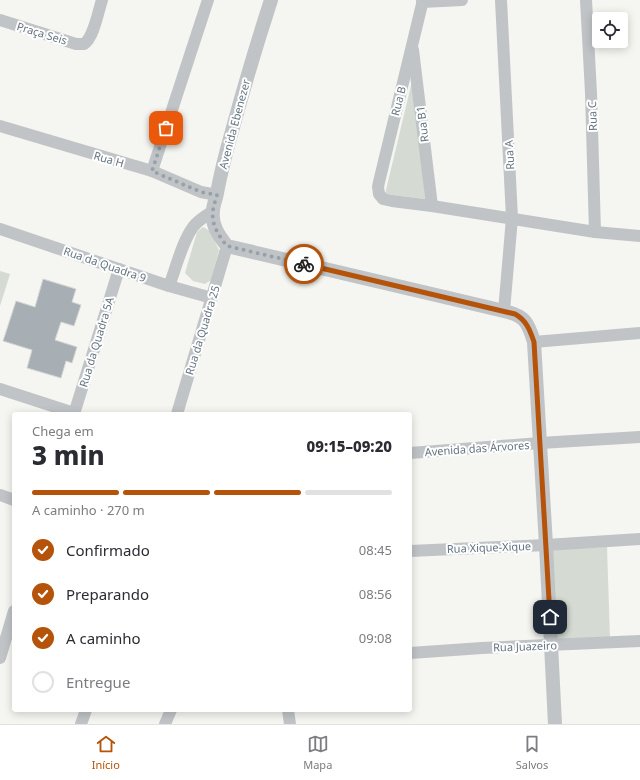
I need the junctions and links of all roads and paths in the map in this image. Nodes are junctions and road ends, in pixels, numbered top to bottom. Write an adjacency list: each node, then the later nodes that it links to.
1 (102, 0): 8 (street, Praça Seis)
2 (208, 0): 11 (street)
3 (271, 0): 12 (street, Avenida Ebenezer)
4 (462, 0): 7 (street)
5 (501, 0): 15 (street, Rua A)
6 (586, 0): 17 (street, Rua C)
7 (422, 1): 9 (street, Rua B)
8 (0, 20)
9 (412, 43): 13 (street, Rua B1); 13 (street, Rua B)
10 (0, 126): 11 (street, Rua H)
11 (152, 171): 12 (street, Rua H)
12 (217, 195): 14 (street, Avenida Ebenezer)
13 (432, 206): 15 (street)
14 (213, 211): 19 (street, Avenida Ebenezer); 21 (street)
15 (512, 218): 17 (street); 23 (street, Rua A)
16 (0, 228): 20 (street, Rua da Quadra 9)
17 (595, 232): 18 (street)
18 (640, 236)
19 (227, 246): 22 (street, Rua da Quadra 25); 23 (street)
20 (119, 269): 21 (street, Rua da Quadra 9); 28 (street, Rua da Quadra 5A)
21 (169, 286): 22 (street, Rua da Quadra 9)
22 (212, 298): 29 (street, Rua da Quadra 25)
23 (504, 311): 25 (street)
24 (640, 333): 25 (street)
25 (534, 342): 31 (street)
26 (0, 389): 27 (street)
27 (68, 412)
28 (75, 412)
29 (178, 412)
30 (640, 437): 31 (street, Avenida das Árvores)
31 (540, 443): 32 (street, Avenida das Árvores); 36 (street)
32 (412, 453)
33 (0, 495): 34 (street)
34 (12, 499)
35 (640, 539): 36 (street, Rua Xique-Xique)
36 (546, 545): 37 (street, Rua Xique-Xique); 40 (street)
37 (412, 551)
38 (12, 618): 42 (street)
39 (640, 641): 40 (street, Rua Juazeiro)
40 (551, 646): 41 (street, Rua Juazeiro); 49 (street)
41 (412, 653)
42 (0, 658)
43 (85, 712): 46 (street)
44 (170, 712): 47 (street)
45 (288, 712): 48 (street)
46 (81, 724)
47 (165, 724)
48 (290, 724)
49 (555, 724)

